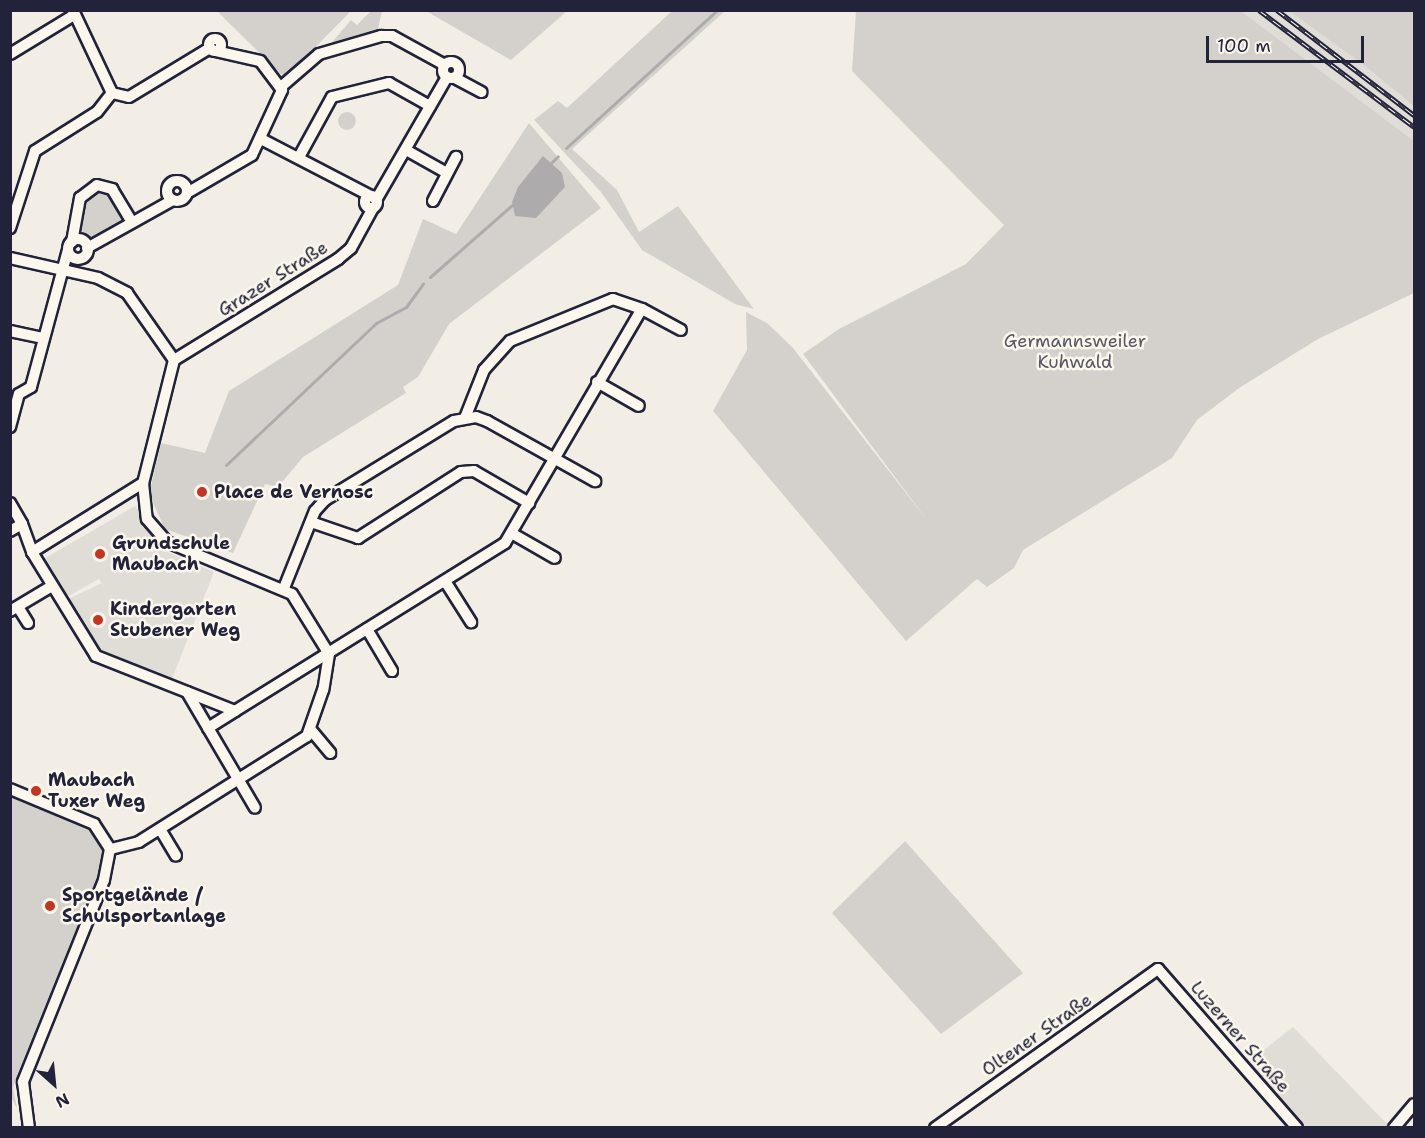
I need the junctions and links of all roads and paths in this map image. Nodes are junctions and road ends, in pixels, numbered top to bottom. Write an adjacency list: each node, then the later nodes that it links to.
1 (74, 13): 2 (street); 6 (street)
2 (10, 54)
3 (451, 77): 4 (street); 5 (street); 7 (street, Grazer Straße)
4 (282, 87): 6 (street); 8 (street)
5 (481, 92)
6 (112, 93): 14 (street)
7 (430, 106): 9 (street, Grazer Straße); 10 (street)
8 (263, 140): 10 (street); 13 (street)
9 (406, 150): 12 (street); 17 (street, Grazer Straße)
10 (299, 157): 17 (street)
11 (456, 157): 12 (street)
12 (447, 173): 16 (street)
13 (187, 193): 15 (street); 15 (street)
14 (14, 199): 19 (street)
15 (173, 200): 18 (street)
16 (433, 201)
17 (374, 202): 28 (street, Grazer Straße)
18 (132, 222): 20 (street); 21 (street)
19 (10, 228)
20 (70, 246): 21 (street); 21 (street); 23 (street)
21 (87, 248)
22 (10, 258): 23 (street)
23 (65, 270): 27 (street); 28 (street)
24 (642, 309): 25 (street); 29 (street); 32 (street)
25 (681, 330)
26 (10, 331): 27 (street)
27 (42, 338): 30 (street)
28 (174, 360): 36 (street)
29 (597, 382): 31 (street); 34 (street)
30 (15, 396): 33 (street)
31 (639, 406)
32 (465, 418): 34 (street); 39 (street)
33 (10, 427)
34 (555, 459): 35 (street); 38 (street)
35 (595, 481)
36 (143, 483): 43 (street); 47 (street)
37 (10, 503): 40 (street)
38 (529, 503): 39 (street); 42 (street)
39 (311, 522): 47 (street)
40 (22, 524): 41 (street); 43 (street)
41 (10, 531)
42 (513, 534): 44 (street); 45 (street)
43 (32, 552): 46 (street)
44 (555, 558)
45 (446, 581): 49 (street); 51 (street)
46 (52, 586): 48 (street); 54 (street)
47 (284, 588): 52 (street)
48 (14, 609): 50 (street)
49 (471, 622)
50 (28, 623)
51 (367, 629): 52 (street); 53 (street)
52 (329, 654): 55 (street); 57 (street)
53 (392, 671)
54 (187, 692): 55 (street); 56 (street)
55 (235, 711): 56 (street)
56 (208, 728): 59 (street)
57 (310, 730): 58 (street); 59 (street)
58 (330, 753)
59 (238, 780): 61 (street); 62 (street)
60 (10, 789): 63 (street)
61 (255, 808)
62 (160, 829): 63 (street); 64 (street)
63 (110, 849): 67 (street)
64 (176, 856)
65 (1158, 969): 68 (street, Oltener Straße); 69 (street, Luzerner Straße)
66 (1414, 1104): 70 (street)
67 (29, 1128)
68 (935, 1128)
69 (1297, 1128)
70 (1394, 1128)

